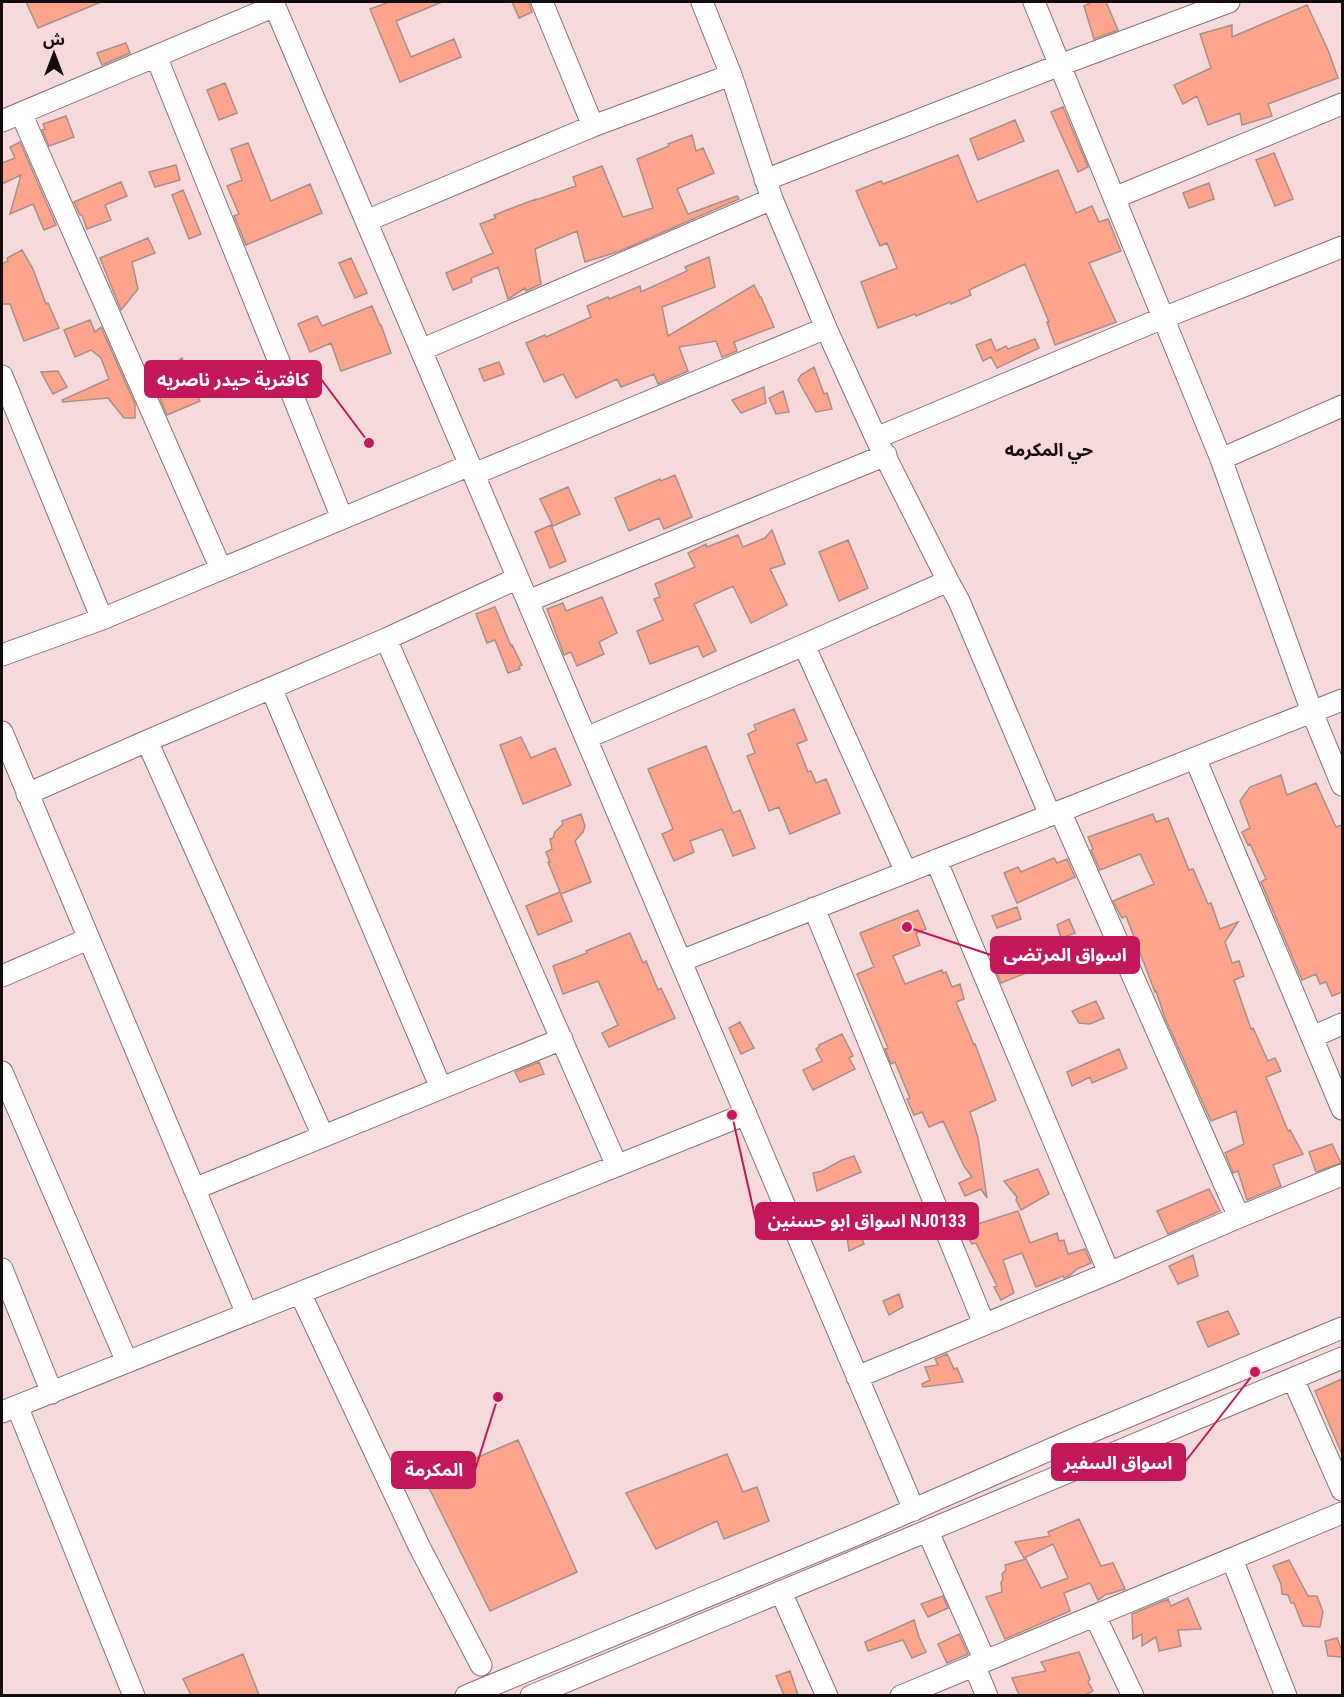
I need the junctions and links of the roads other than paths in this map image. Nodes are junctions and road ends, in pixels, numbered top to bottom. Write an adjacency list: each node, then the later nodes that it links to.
1 (542, 2): 11 (street)
2 (702, 2): 8 (street)
3 (1034, 2): 7 (street)
4 (1229, 2): 7 (street)
5 (274, 4): 6 (street); 14 (street)
6 (156, 56): 10 (street); 24 (street)
7 (1060, 65): 12 (street); 13 (street)
8 (730, 75): 11 (street); 12 (street)
9 (1342, 104): 13 (street)
10 (11, 117): 25 (street)
11 (593, 126): 14 (street)
12 (768, 189): 17 (street); 18 (street)
13 (1114, 198): 16 (street)
14 (366, 221): 18 (street)
15 (1342, 247): 16 (street)
16 (1163, 318): 21 (street); 22 (street)
17 (826, 328): 21 (street); 23 (street)
18 (421, 350): 23 (street)
19 (2, 376): 29 (street)
20 (1342, 406): 22 (street)
21 (881, 446): 27 (street); 28 (street)
22 (1221, 459): 35 (street)
23 (472, 469): 24 (street); 26 (street)
24 (342, 518): 25 (street)
25 (221, 569): 29 (street)
26 (518, 578): 28 (street); 30 (street)
27 (948, 581): 31 (street); 42 (street)
28 (528, 601): 37 (street)
29 (102, 619): 32 (street)
30 (386, 639): 33 (street); 51 (street)
31 (804, 645): 37 (street); 44 (street)
32 (2, 655)
33 (271, 688): 38 (street); 53 (street)
34 (1342, 700): 35 (street)
35 (1312, 712): 39 (street); 40 (street)
36 (2, 732): 41 (street)
37 (586, 738): 47 (street)
38 (147, 741): 41 (street); 56 (street)
39 (1195, 758): 42 (street); 50 (street)
40 (1342, 785)
41 (27, 794): 46 (street)
42 (1055, 813): 43 (street); 60 (street)
43 (936, 860): 44 (street); 62 (street)
44 (906, 872): 45 (street)
45 (814, 908): 47 (street); 65 (street)
46 (88, 939): 48 (street); 59 (street)
47 (681, 961): 55 (street)
48 (2, 976)
49 (1342, 1024): 50 (street)
50 (1312, 1037): 54 (street)
51 (562, 1039): 53 (street); 57 (street)
52 (2, 1072): 68 (street)
53 (441, 1088): 56 (street)
54 (1342, 1109)
55 (746, 1114): 57 (street); 69 (street)
56 (323, 1136): 59 (street)
57 (617, 1166): 63 (street)
58 (1342, 1175): 60 (street)
59 (194, 1189): 64 (street)
60 (1239, 1217): 62 (street)
61 (2, 1269): 71 (street)
62 (1109, 1273): 65 (street)
63 (300, 1293): 64 (street); 85 (street)
64 (247, 1314): 68 (street)
65 (984, 1324): 69 (street)
66 (1342, 1328): 72 (street)
67 (1342, 1358): 70 (street)
68 (127, 1362): 71 (street)
69 (857, 1377): 78 (street)
70 (1293, 1379): 75 (street); 77 (street)
71 (52, 1393): 73 (street)
72 (1154, 1405): 74 (street); 75 (street)
73 (9, 1409): 88 (street)
74 (1096, 1430): 76 (street); 78 (street)
75 (1161, 1435): 76 (street)
76 (1108, 1456): 80 (street)
77 (1342, 1490)
78 (914, 1510): 87 (street)
79 (1342, 1513): 81 (street)
80 (928, 1532): 82 (street); 84 (street)
81 (1233, 1558): 83 (street); 94 (street)
82 (782, 1592): 86 (street); 90 (street)
83 (1095, 1616): 84 (street); 93 (street)
84 (980, 1663): 91 (street); 92 (street)
85 (481, 1665)
86 (565, 1689): 89 (street)
87 (472, 1694)
88 (134, 1695)
89 (531, 1695)
90 (827, 1695)
91 (901, 1695)
92 (987, 1695)
93 (1133, 1695)
94 (1286, 1695)

